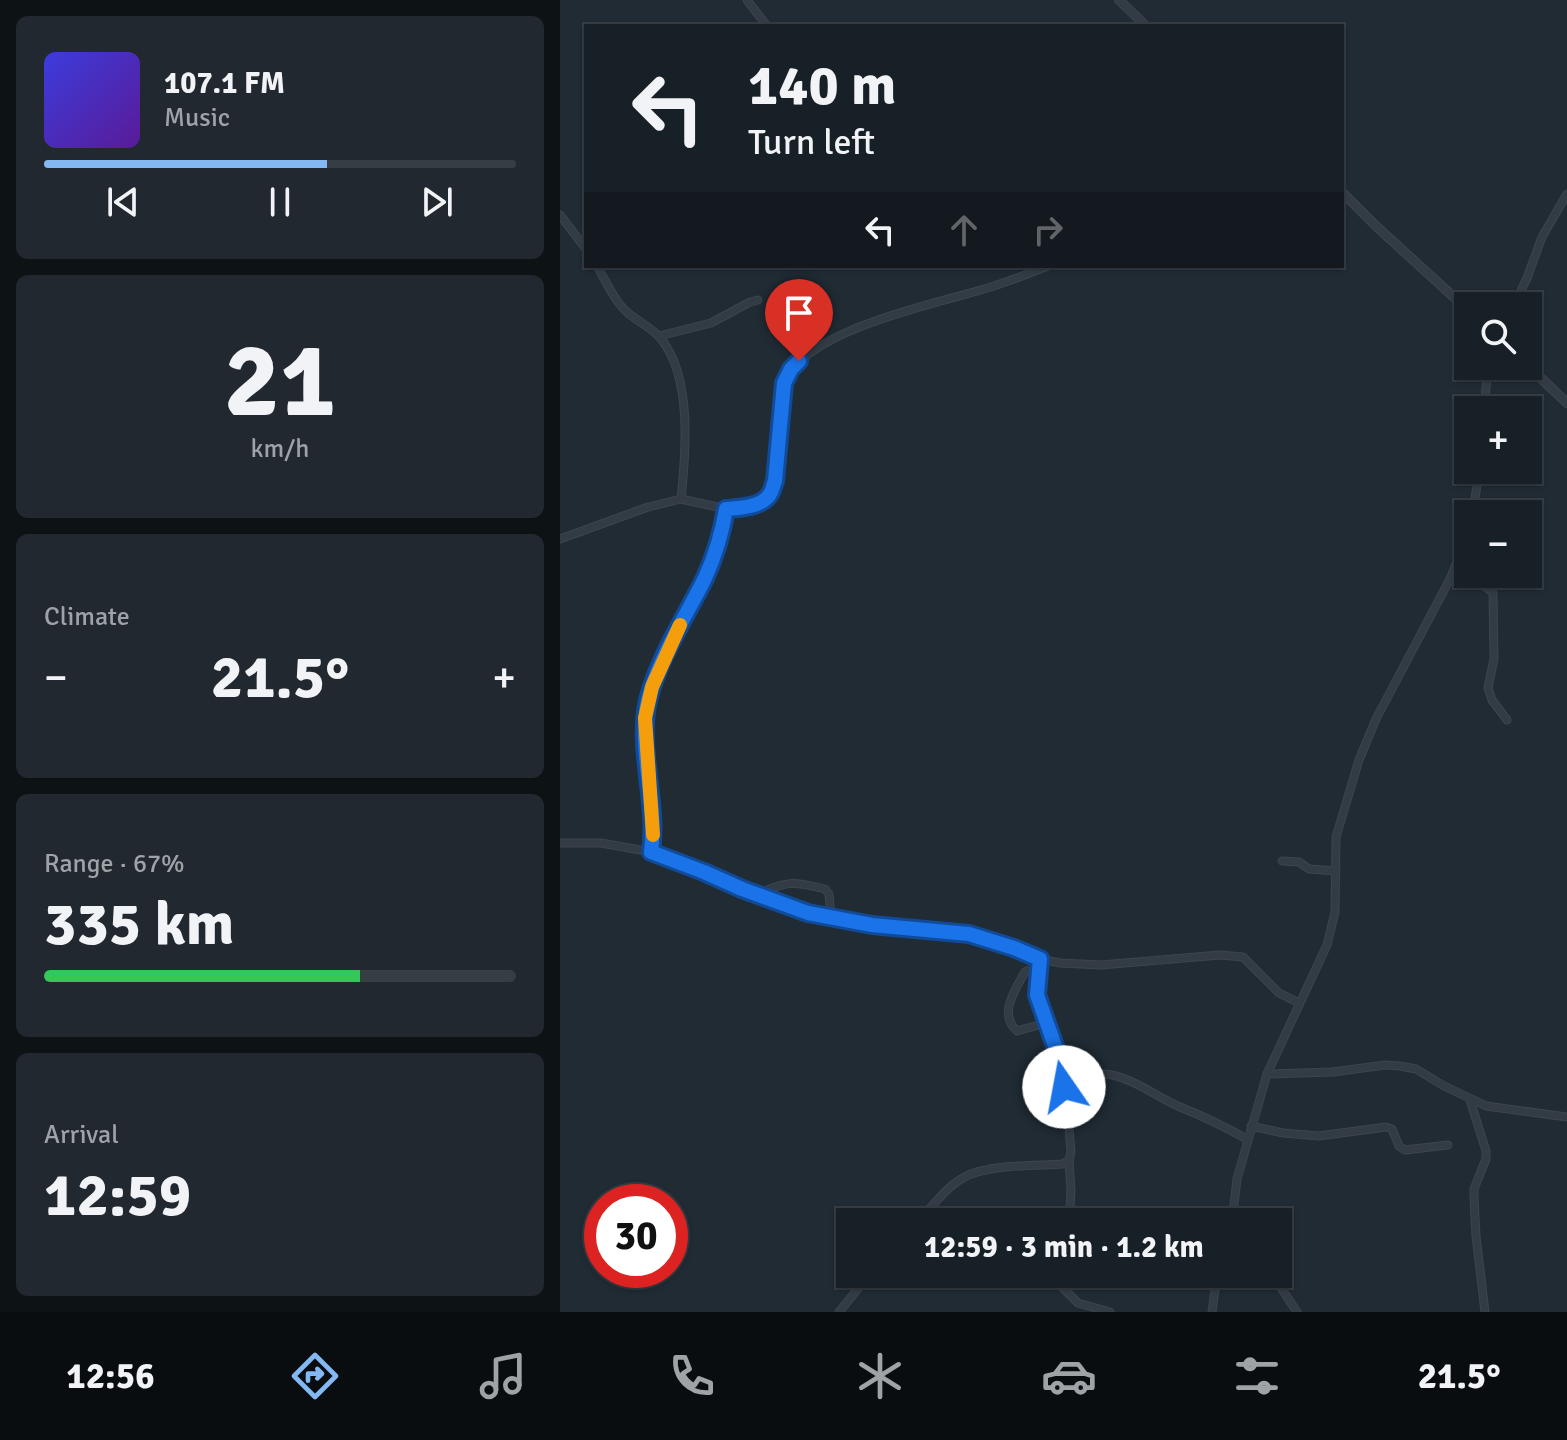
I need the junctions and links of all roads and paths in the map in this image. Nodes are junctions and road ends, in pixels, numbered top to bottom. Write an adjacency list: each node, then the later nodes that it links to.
1 (747, 0): 3 (street)
2 (1121, 1): 4 (street)
3 (765, 24)
4 (1144, 24)
5 (1344, 194): 12 (street)
6 (1567, 194): 11 (street)
7 (560, 215): 8 (street)
8 (584, 246)
9 (598, 268): 14 (street)
10 (1043, 268): 18 (street)
11 (1520, 292)
12 (1454, 297)
13 (758, 300): 14 (street)
14 (659, 336): 17 (street)
15 (1542, 379): 16 (street)
16 (1567, 403)
17 (681, 499): 18 (street); 19 (street)
18 (726, 509): 24 (street)
19 (560, 539)
20 (1454, 569): 21 (street)
21 (1451, 577): 22 (street); 26 (street)
22 (1507, 720)
23 (560, 843): 24 (street)
24 (651, 852): 27 (street)
25 (1282, 861): 26 (street)
26 (1336, 871): 30 (street)
27 (757, 894): 28 (street); 28 (street)
28 (831, 917): 29 (street)
29 (1039, 962): 30 (street); 31 (street); 31 (street)
30 (1299, 1003): 32 (street)
31 (1046, 1023): 33 (street)
32 (1267, 1074): 34 (street); 36 (street)
33 (1064, 1087): 37 (street); 39 (street)
34 (1470, 1099): 35 (street); 51 (street)
35 (1567, 1117)
36 (1251, 1126): 37 (street); 38 (street)
37 (1247, 1139): 42 (street)
38 (1448, 1145)
39 (1069, 1160): 40 (street); 41 (street)
40 (931, 1208)
41 (1070, 1208)
42 (1233, 1208)
43 (859, 1288): 47 (street)
44 (1063, 1288): 48 (street)
45 (1215, 1288): 49 (street)
46 (1281, 1288): 50 (street)
47 (839, 1312)
48 (1110, 1312)
49 (1212, 1312)
50 (1297, 1312)
51 (1485, 1312)

